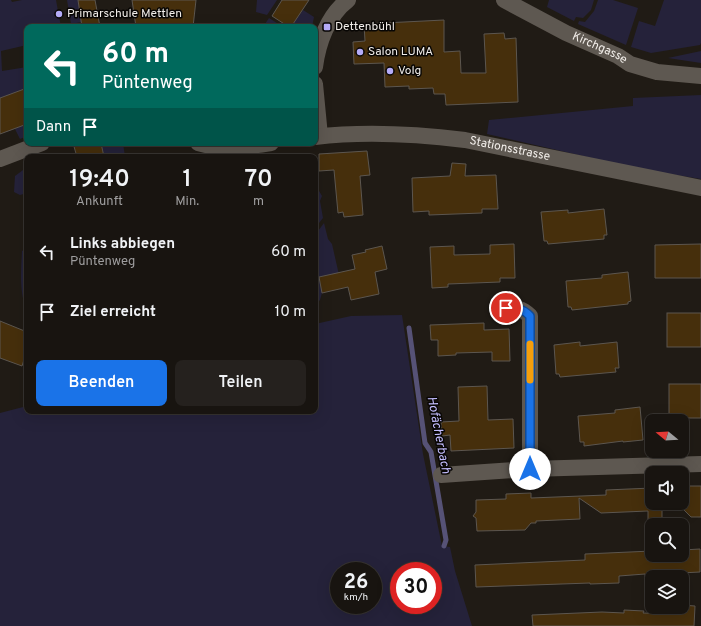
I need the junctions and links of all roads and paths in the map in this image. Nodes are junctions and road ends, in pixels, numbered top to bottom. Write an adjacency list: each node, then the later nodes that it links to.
1 (348, 0): 3 (street)
2 (504, 0): 4 (street, Kirchgasse)
3 (318, 50)
4 (701, 76)
5 (318, 136): 10 (street, Stationsstrasse)
6 (35, 146): 9 (street)
7 (208, 146): 8 (street)
8 (242, 146)
9 (0, 160)
10 (701, 188)
11 (506, 308): 13 (street)
12 (701, 464): 13 (street)
13 (530, 469): 14 (street)
14 (441, 475)

